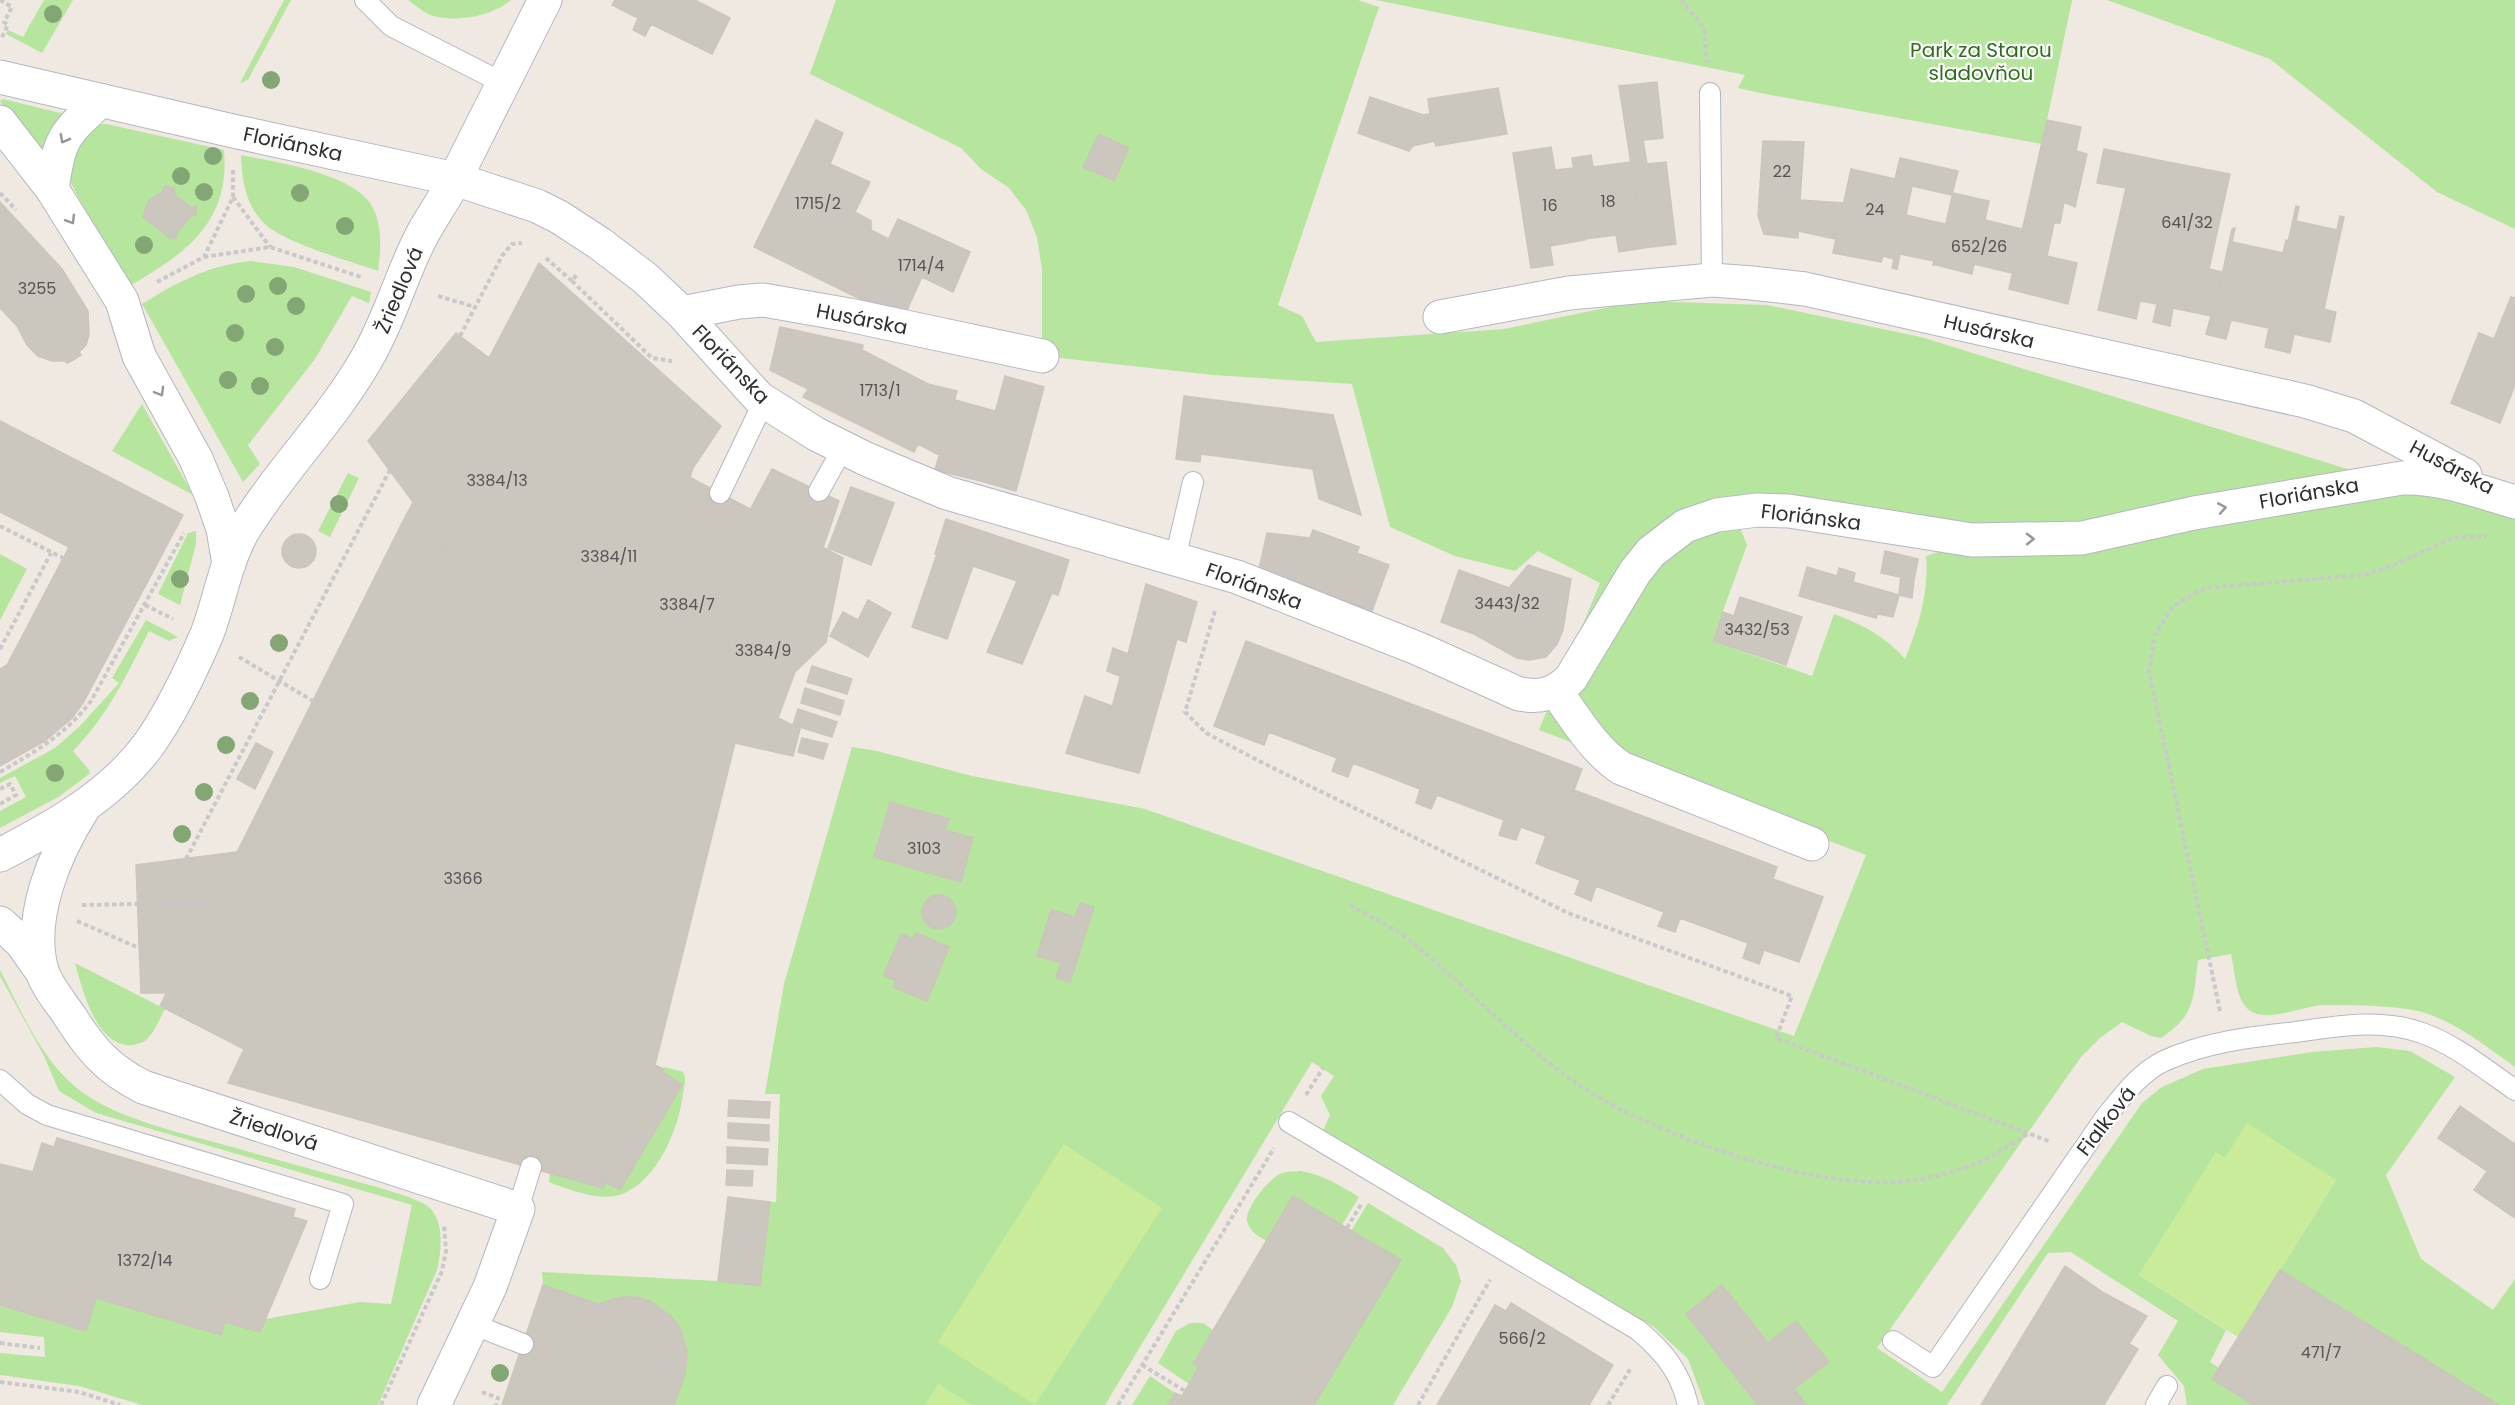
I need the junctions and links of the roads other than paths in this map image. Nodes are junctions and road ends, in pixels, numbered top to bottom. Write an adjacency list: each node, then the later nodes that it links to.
1 (365, 0): 4 (lane)
2 (545, 0): 4 (street, Žriedlová)
3 (0, 77): 6 (street, Floriánska)
4 (503, 83): 8 (street, Žriedlová)
5 (1710, 93): 10 (lane)
6 (100, 101): 8 (street, Floriánska); 9 (street, one-way to 9)
7 (0, 122): 9 (street, Žriedlová)
8 (455, 179): 11 (street, Floriánska); 21 (street, Žriedlová)
9 (52, 189): 21 (street, Žriedlová, one-way to 21)
10 (1712, 280): 12 (street, Husárska); 19 (street, Husárska)
11 (682, 313): 13 (street, Husárska); 14 (street, Floriánska)
12 (1440, 317)
13 (1042, 356)
14 (764, 401): 15 (street, Floriánska); 18 (lane)
15 (843, 448): 17 (lane); 20 (street, Floriánska)
16 (1193, 482): 20 (lane)
17 (819, 491)
18 (720, 494)
19 (2515, 501): 22 (street, Floriánska, one-way to 19)
20 (1175, 560): 22 (street, Floriánska)
21 (228, 564): 23 (street, Žriedlová)
22 (1556, 691): 24 (street)
23 (86, 805): 25 (street, Žriedlová); 27 (street, Žriedlová)
24 (1812, 844)
25 (0, 855)
26 (0, 923): 27 (street)
27 (43, 973): 32 (street, Žriedlová)
28 (0, 1080): 33 (lane)
29 (2515, 1090): 35 (lane, Fialková)
30 (1289, 1122): 39 (lane)
31 (531, 1167): 32 (lane)
32 (518, 1209): 34 (street)
33 (320, 1279)
34 (472, 1324): 36 (lane); 38 (street)
35 (1893, 1341)
36 (523, 1344)
37 (2167, 1386): 40 (lane)
38 (434, 1405)
39 (1688, 1405)
40 (2156, 1405)

